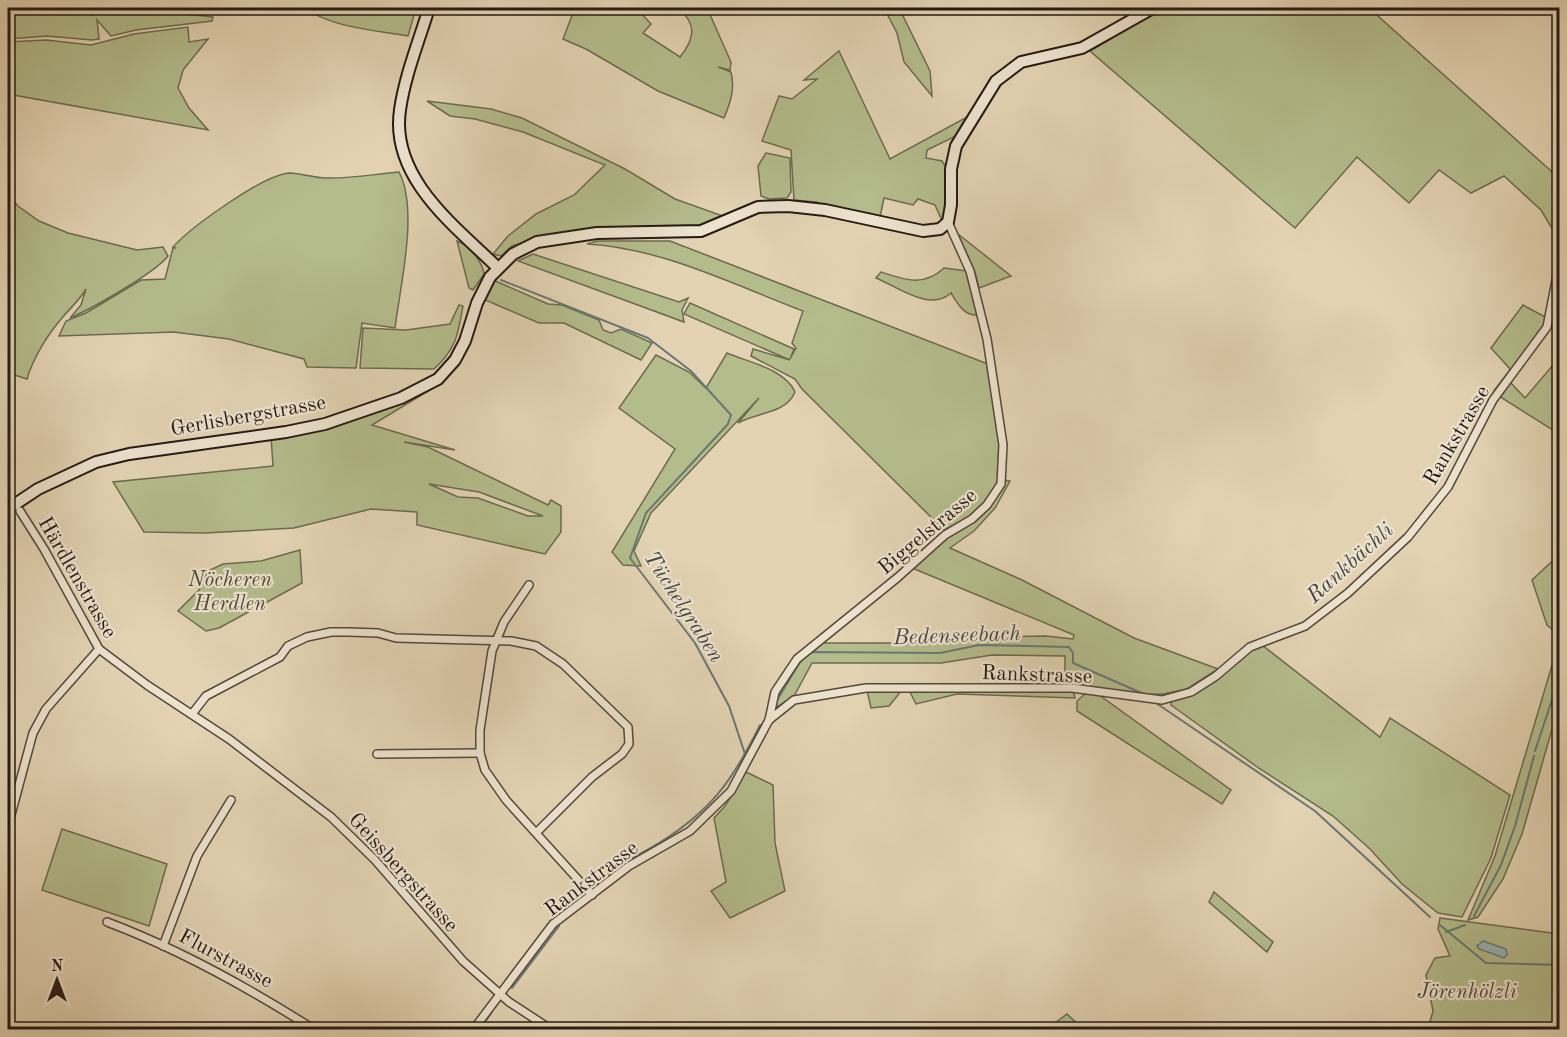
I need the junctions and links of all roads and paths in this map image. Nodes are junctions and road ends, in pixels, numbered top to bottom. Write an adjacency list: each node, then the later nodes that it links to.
1 (429, 8): 5 (street)
2 (1153, 8): 3 (street)
3 (948, 222): 5 (street, Gerlisbergstrasse); 12 (street, Biggelstrasse)
4 (1560, 260): 12 (street, Rankstrasse)
5 (498, 268): 6 (street, Gerlisbergstrasse)
6 (8, 509)
7 (20, 511): 10 (street, Härdlenstrasse)
8 (529, 585): 9 (street)
9 (497, 640): 11 (street); 13 (street); 17 (street)
10 (99, 649): 11 (street, Härdlenstrasse); 16 (street)
11 (192, 714): 21 (street, Geissbergstrasse)
12 (769, 720): 18 (street, Rankstrasse)
13 (480, 753): 14 (street); 17 (street)
14 (377, 754)
15 (231, 800): 20 (street, Flurstrasse)
16 (8, 826)
17 (537, 832): 18 (street)
18 (591, 895): 21 (street, Rankstrasse)
19 (107, 922): 20 (street)
20 (163, 946): 22 (street, Flurstrasse)
21 (500, 994): 23 (street, Rankstrasse); 24 (street, Geissbergstrasse)
22 (315, 1029)
23 (473, 1029)
24 (552, 1029)

